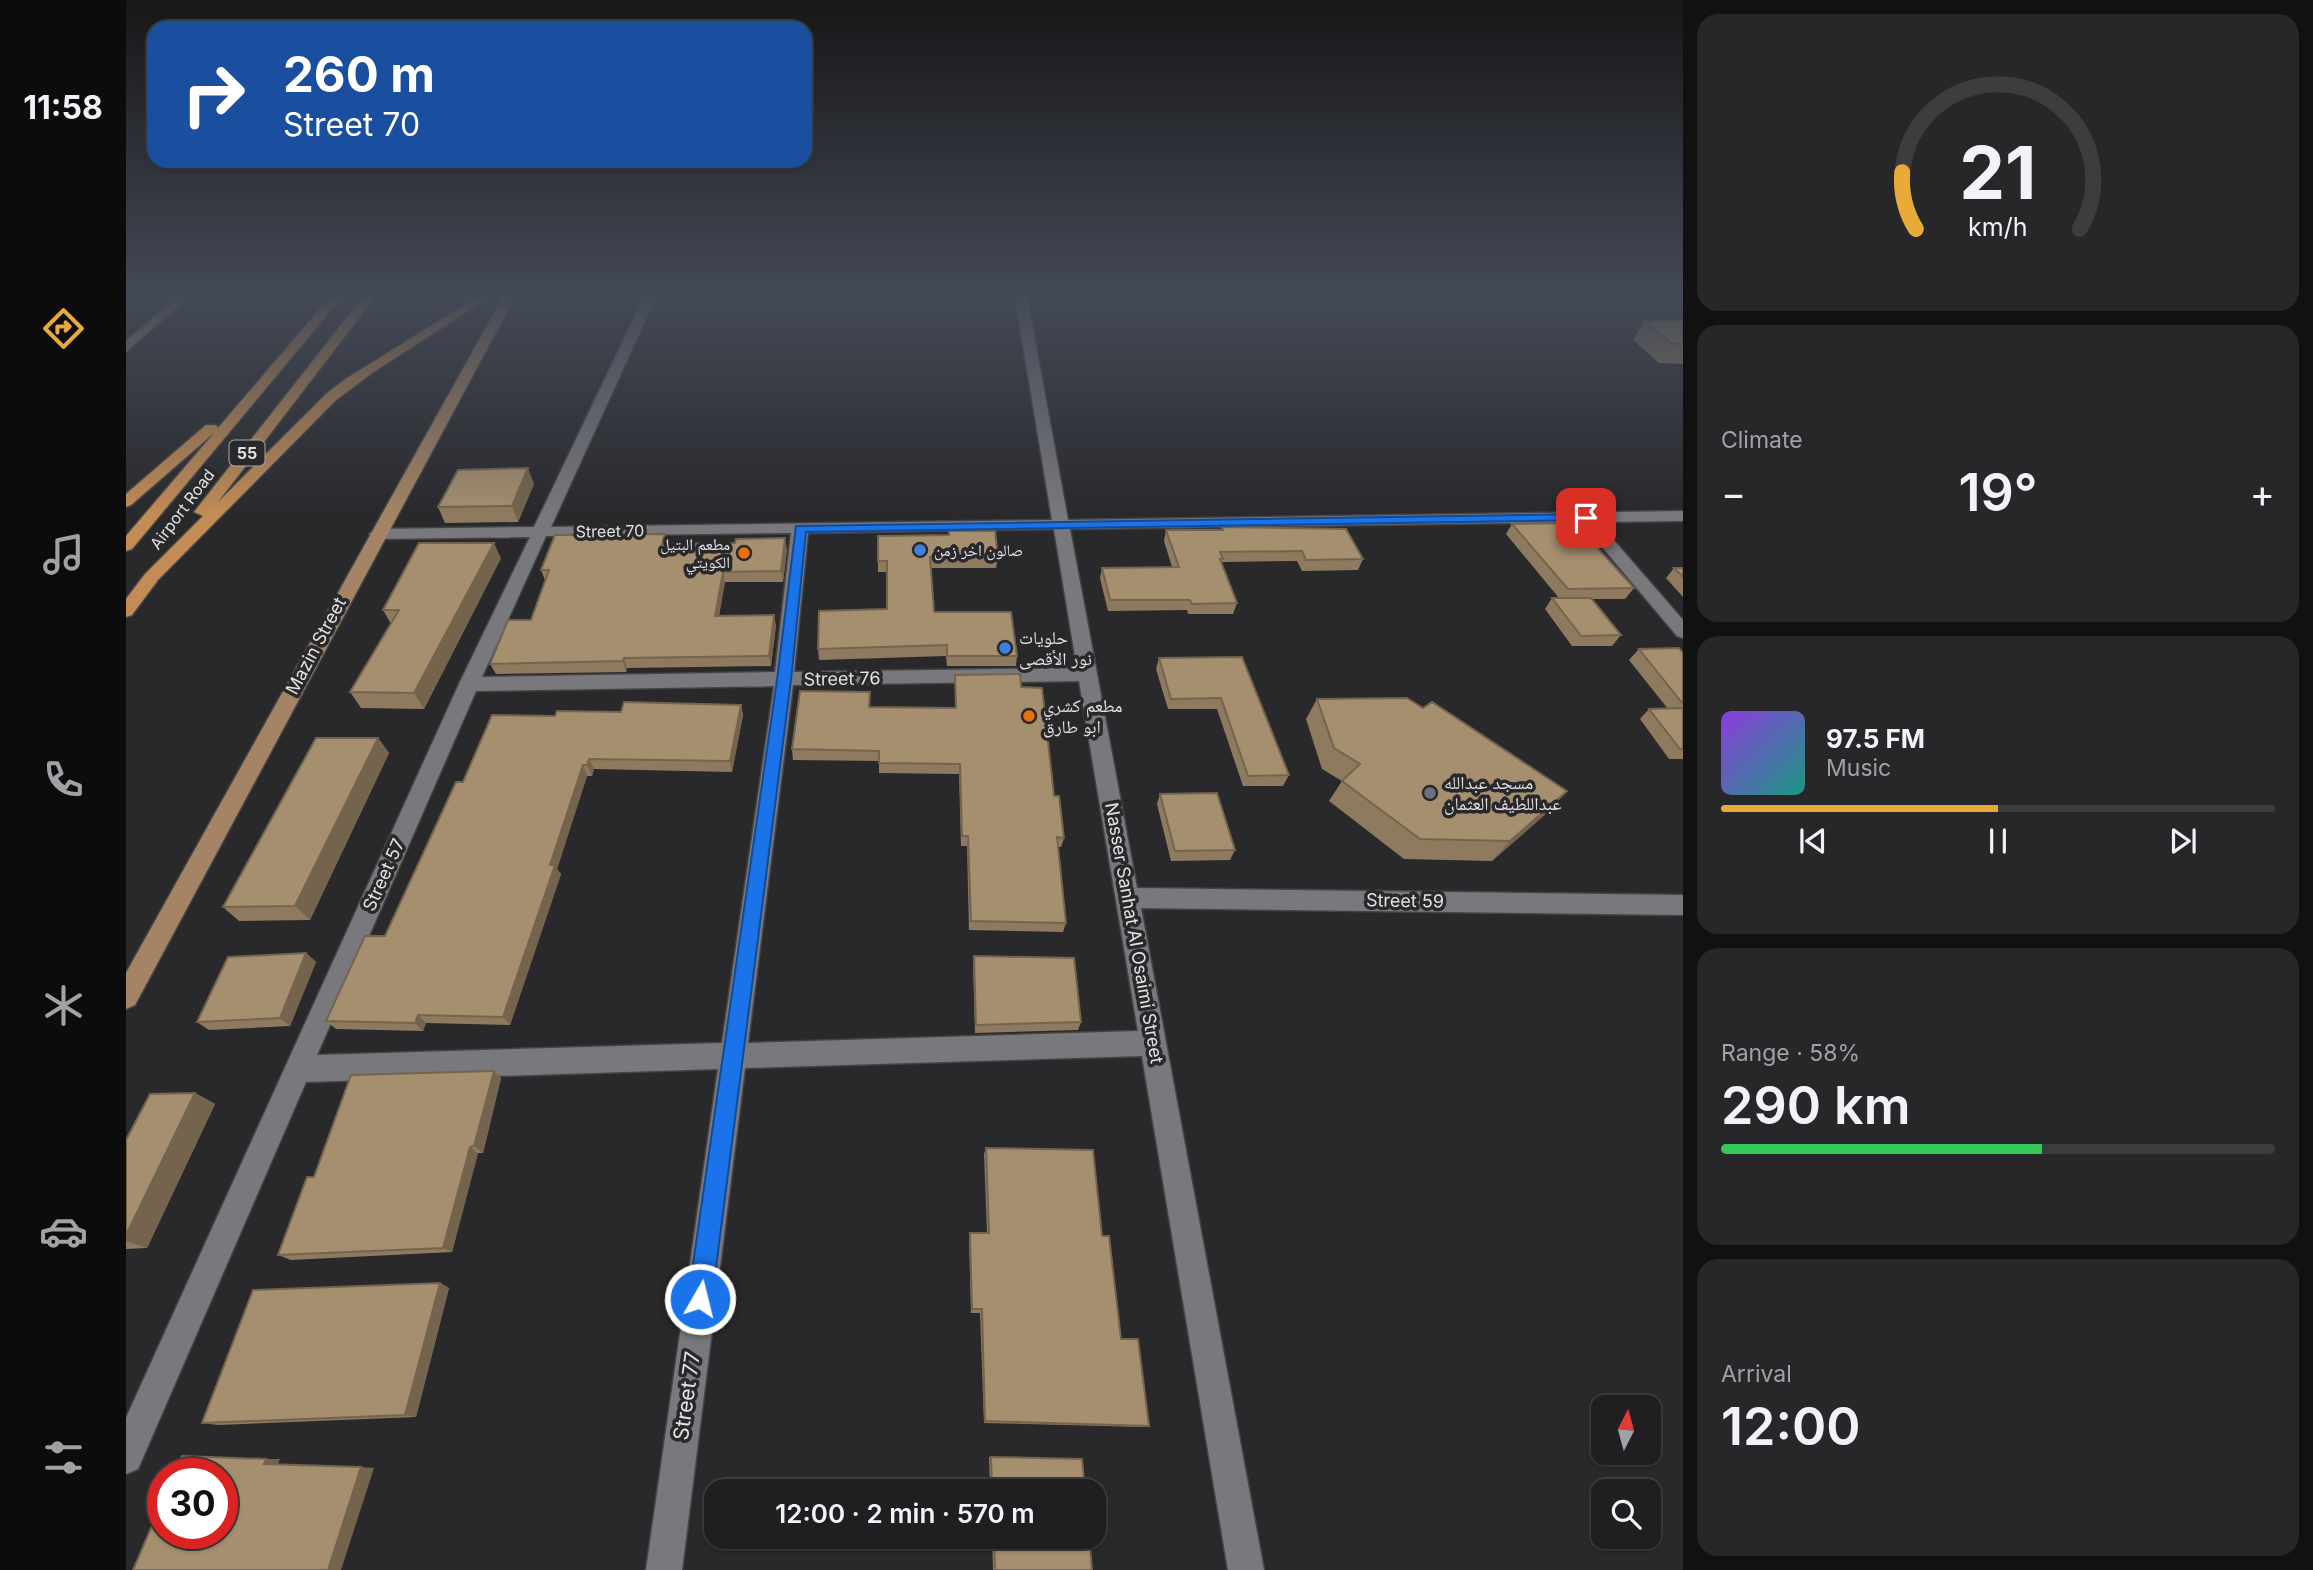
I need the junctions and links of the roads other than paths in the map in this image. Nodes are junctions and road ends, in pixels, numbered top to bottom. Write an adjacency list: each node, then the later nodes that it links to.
1 (273, 370): 7 (highway, Airport Road / 55)
2 (312, 370): 16 (highway, Airport Road / 55)
3 (370, 370): 16 (highway)
4 (468, 370): 14 (main road, Mazin Street)
5 (616, 370): 13 (street, Street 57)
6 (1033, 370): 11 (street, Nasser Sanhat Al Osaimi Street)
7 (260, 385): 8 (highway); 15 (highway, Airport Road / 55)
8 (126, 502)
9 (1683, 516): 10 (street, Street 70)
10 (1586, 518): 11 (street, Street 70); 18 (street)
11 (1059, 525): 12 (street, Street 70); 19 (street, Nasser Sanhat Al Osaimi Street)
12 (800, 528): 13 (street, Street 70); 20 (street, Street 77)
13 (541, 531): 14 (street, Street 70); 21 (street, Street 57)
14 (377, 534): 24 (main road, Mazin Street)
15 (126, 547)
16 (152, 578): 17 (highway, Airport Road / 55)
17 (126, 611)
18 (1682, 629)
19 (1088, 674): 20 (street, Street 76); 22 (street, Nasser Sanhat Al Osaimi Street)
20 (784, 680): 21 (street, Street 76); 26 (street, Street 77)
21 (469, 684): 27 (street, Street 57)
22 (1127, 898): 23 (street, Street 59); 25 (street, Nasser Sanhat Al Osaimi Street)
23 (1683, 905)
24 (126, 997)
25 (1153, 1043): 26 (street); 30 (street, Nasser Sanhat Al Osaimi Street)
26 (733, 1056): 27 (street); 29 (street, Street 77)
27 (298, 1069): 28 (street, Street 57)
28 (126, 1457)
29 (664, 1570)
30 (1246, 1570)

